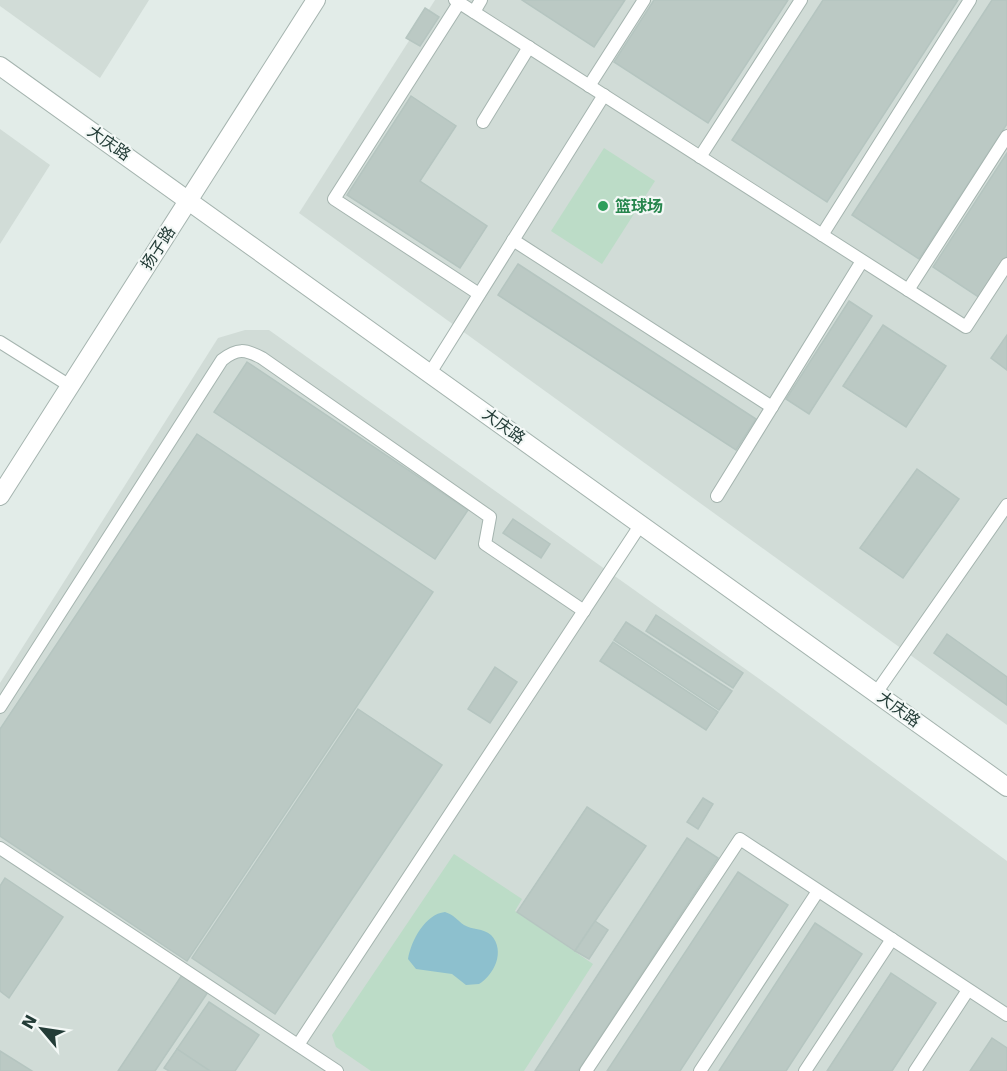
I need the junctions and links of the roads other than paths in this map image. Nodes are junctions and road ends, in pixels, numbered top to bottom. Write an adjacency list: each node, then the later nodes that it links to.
1 (316, 0): 15 (street, 扬子路)
2 (481, 0): 7 (lane)
3 (644, 0): 10 (lane)
4 (801, 0): 14 (lane)
5 (970, 0): 16 (lane)
6 (457, 1): 7 (lane); 21 (lane)
7 (474, 12): 8 (lane)
8 (529, 47): 10 (lane); 12 (lane)
9 (0, 66): 15 (street, 大庆路)
10 (589, 86): 11 (lane)
11 (604, 95): 14 (lane); 17 (lane)
12 (483, 122)
13 (1007, 136): 20 (lane)
14 (700, 157): 16 (lane)
15 (189, 200): 23 (street, 大庆路); 24 (street, 扬子路)
16 (822, 235): 18 (lane)
17 (513, 240): 21 (lane); 25 (lane)
18 (862, 261): 20 (lane); 25 (lane)
19 (1007, 264): 20 (lane)
20 (908, 290)
21 (479, 294): 23 (lane)
22 (0, 342): 24 (lane)
23 (430, 373): 29 (street, 大庆路)
24 (70, 386): 26 (street, 扬子路)
25 (772, 407): 27 (lane)
26 (0, 496)
27 (717, 496)
28 (1007, 505): 31 (lane)
29 (641, 525): 30 (lane); 31 (street, 大庆路)
30 (584, 611): 32 (lane); 39 (lane)
31 (876, 693): 33 (street, 大庆路)
32 (0, 707)
33 (1007, 787)
34 (0, 848): 39 (lane)
35 (818, 891): 36 (lane); 41 (lane); 42 (lane)
36 (892, 939): 37 (lane); 43 (lane)
37 (968, 990): 38 (lane); 44 (lane)
38 (1007, 1015)
39 (298, 1045): 40 (lane)
40 (337, 1071)
41 (586, 1071)
42 (700, 1071)
43 (805, 1071)
44 (915, 1071)

